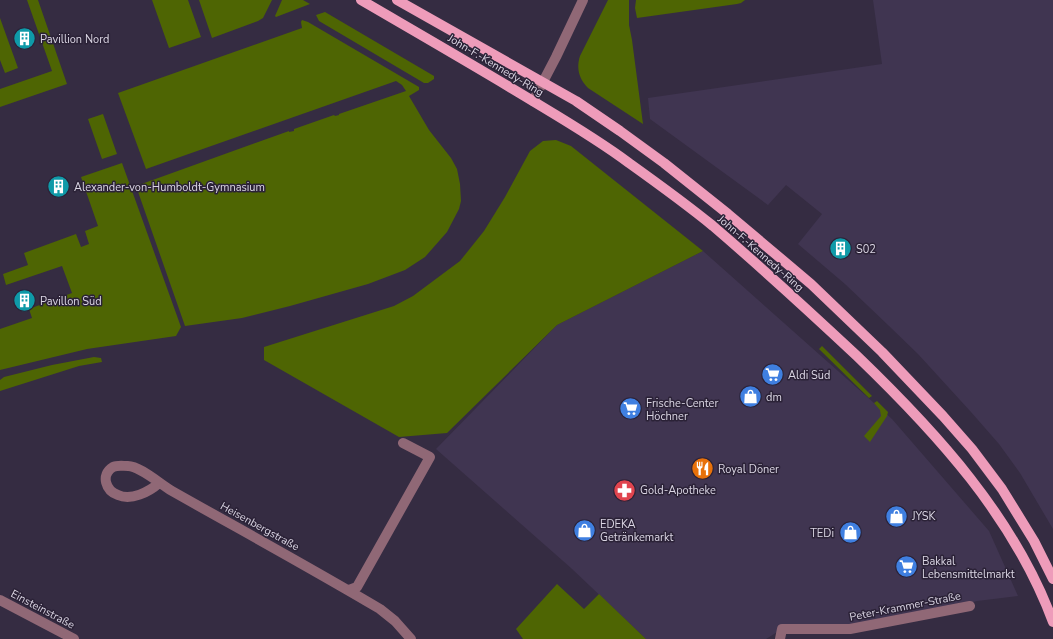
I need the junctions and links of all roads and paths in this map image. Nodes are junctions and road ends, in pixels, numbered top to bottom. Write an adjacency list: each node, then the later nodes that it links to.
1 (361, 0): 5 (main road, John-F.-Kennedy-Ring)
2 (397, 0): 4 (main road, John-F.-Kennedy-Ring)
3 (583, 0): 4 (street)
4 (542, 83): 5 (street); 8 (main road, John-F.-Kennedy-Ring)
5 (533, 101): 12 (main road, John-F.-Kennedy-Ring)
6 (403, 443): 9 (street)
7 (159, 483): 7 (street, Heisenbergstraße); 9 (street, Heisenbergstraße)
8 (1053, 579)
9 (348, 590): 14 (street, Heisenbergstraße)
10 (0, 600): 13 (street, Einsteinstraße)
11 (970, 606): 15 (street, Peter-Krammer-Straße)
12 (1053, 622)
13 (74, 639)
14 (411, 639)
15 (780, 639)

